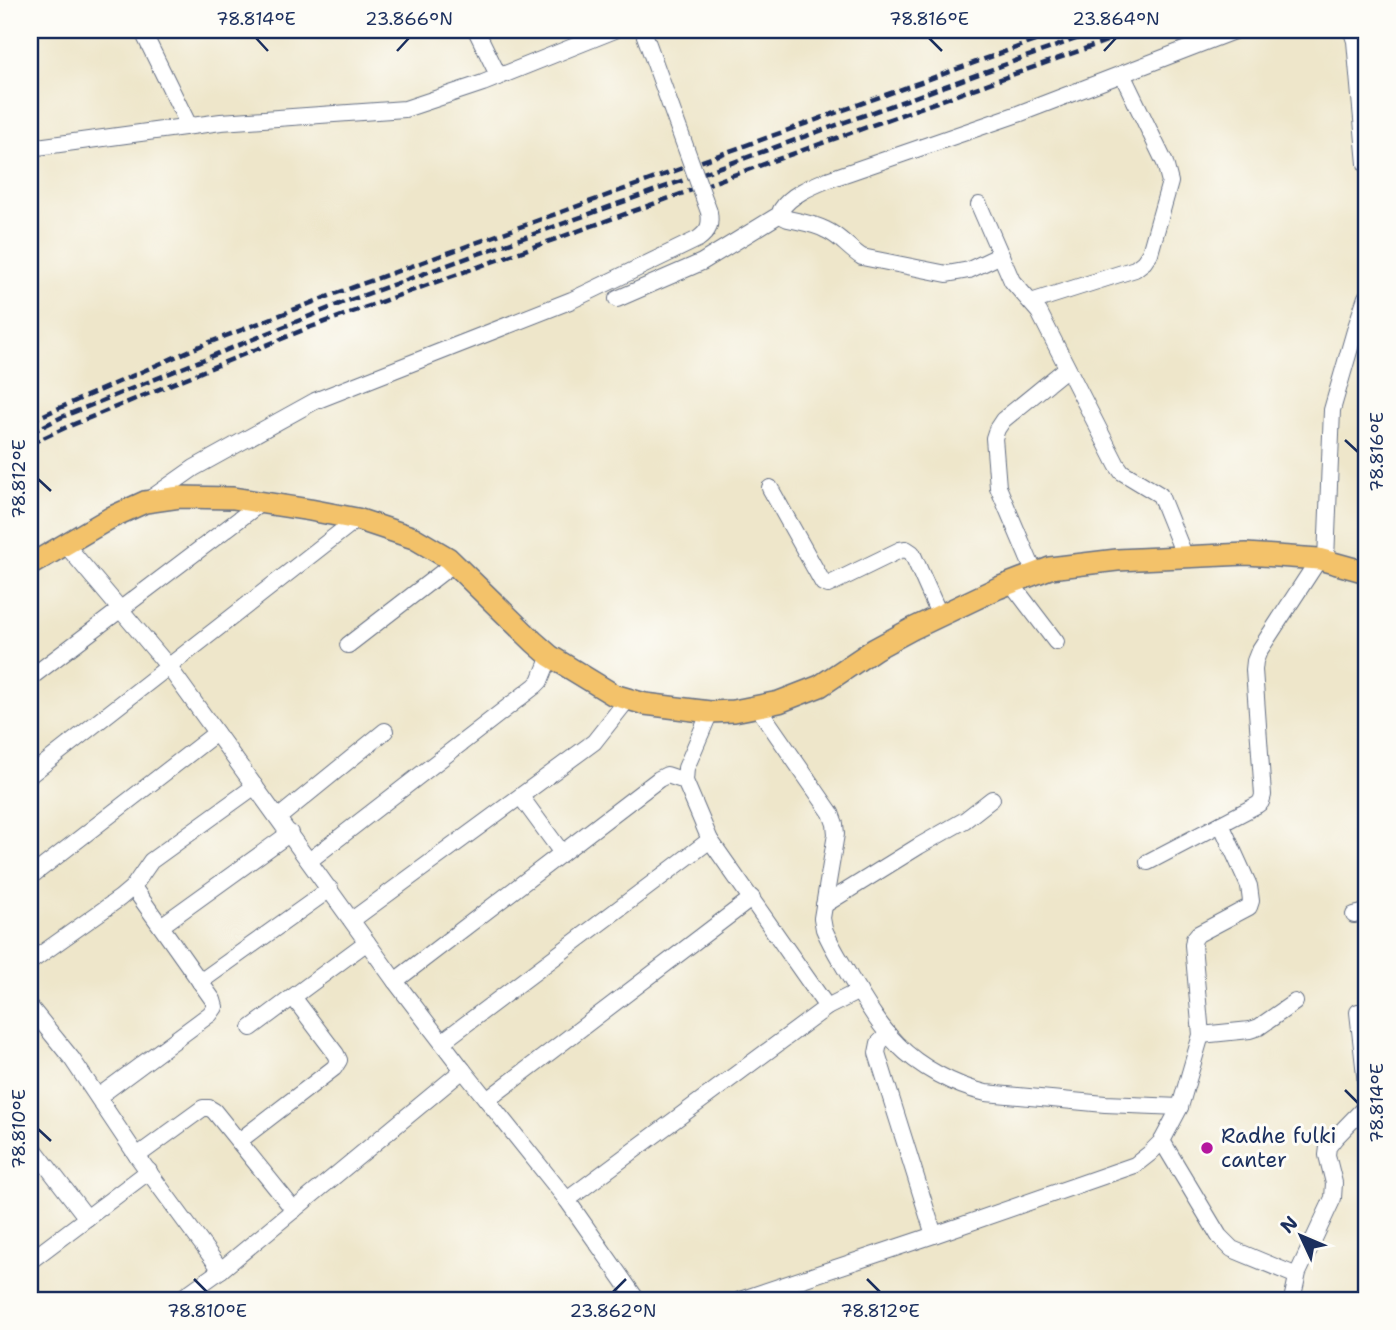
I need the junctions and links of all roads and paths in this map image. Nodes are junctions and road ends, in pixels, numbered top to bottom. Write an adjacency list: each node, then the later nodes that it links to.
1 (142, 30): 9 (street)
2 (476, 30): 8 (street)
3 (613, 30): 8 (street)
4 (1236, 30): 7 (street)
5 (643, 31): 20 (street, bridge)
6 (1352, 31): 11 (street)
7 (1122, 74): 13 (street); 17 (street)
8 (499, 77): 9 (street)
9 (189, 126): 10 (street)
10 (30, 148)
11 (1366, 164)
12 (979, 205): 14 (street)
13 (782, 213): 14 (street); 16 (street)
14 (1001, 255): 17 (street)
15 (1366, 297): 25 (street)
16 (617, 299)
17 (1031, 302): 18 (street)
18 (1067, 368): 24 (street); 29 (street)
19 (770, 488): 32 (street)
20 (145, 502): 21 (main road); 23 (main road)
21 (262, 502): 22 (main road); 31 (street)
22 (357, 519): 26 (main road); 36 (street)
23 (66, 545): 27 (main road); 31 (street)
24 (1185, 557): 25 (main road); 29 (main road)
25 (1322, 560): 28 (main road); 49 (street)
26 (453, 564): 34 (street); 35 (main road)
27 (30, 565)
28 (1366, 572)
29 (1035, 574): 30 (main road)
30 (1010, 583): 32 (main road); 33 (street)
31 (120, 609): 36 (street); 37 (street)
32 (940, 615): 39 (main road)
33 (1056, 642)
34 (348, 645)
35 (550, 656): 38 (main road); 53 (street)
36 (167, 666): 42 (street); 43 (street)
37 (30, 678)
38 (628, 699): 40 (main road); 46 (street)
39 (757, 706): 40 (main road); 59 (street)
40 (710, 712): 44 (street)
41 (384, 731): 48 (street)
42 (216, 733): 45 (street); 55 (street)
43 (30, 775)
44 (685, 781): 51 (street); 52 (street)
45 (255, 786): 48 (street); 56 (street)
46 (521, 797): 52 (street); 60 (street)
47 (992, 799): 59 (street)
48 (278, 818): 50 (street)
49 (1221, 824): 54 (street); 74 (street)
50 (290, 833): 53 (street); 61 (street)
51 (710, 840): 58 (street); 75 (street)
52 (562, 853): 64 (street)
53 (309, 861): 57 (street)
54 (1148, 862)
55 (30, 877)
56 (134, 887): 61 (street); 63 (street)
57 (330, 889): 60 (street); 65 (street)
58 (752, 898): 70 (street); 79 (street)
59 (824, 905): 66 (street)
60 (352, 920): 62 (street)
61 (160, 926): 65 (street)
62 (367, 942): 64 (street); 67 (street)
63 (30, 962)
64 (396, 981): 75 (street)
65 (200, 982): 78 (street)
66 (859, 991): 70 (street); 73 (street)
67 (293, 997): 72 (street); 82 (street)
68 (1295, 1002): 74 (street)
69 (30, 1007): 78 (street)
70 (827, 1007): 87 (street)
71 (1358, 1012): 77 (street)
72 (251, 1028)
73 (888, 1034): 81 (street); 90 (street)
74 (1201, 1035): 81 (street)
75 (442, 1042): 76 (street)
76 (463, 1070): 79 (street); 88 (street)
77 (1366, 1084)
78 (98, 1097): 85 (street)
79 (487, 1100): 87 (street)
80 (1366, 1106): 93 (street)
81 (1180, 1107): 83 (street)
82 (239, 1141): 85 (street); 88 (street)
83 (1162, 1141): 90 (street); 93 (street)
84 (30, 1144): 89 (street)
85 (137, 1156): 86 (street)
86 (149, 1171): 89 (street); 92 (street)
87 (566, 1200): 96 (street)
88 (294, 1210): 92 (street)
89 (87, 1217): 91 (street)
90 (934, 1235): 97 (street)
91 (30, 1261)
92 (221, 1270): 95 (street)
93 (1297, 1276): 94 (street)
94 (1294, 1299)
95 (180, 1300)
96 (637, 1300)
97 (740, 1300)

